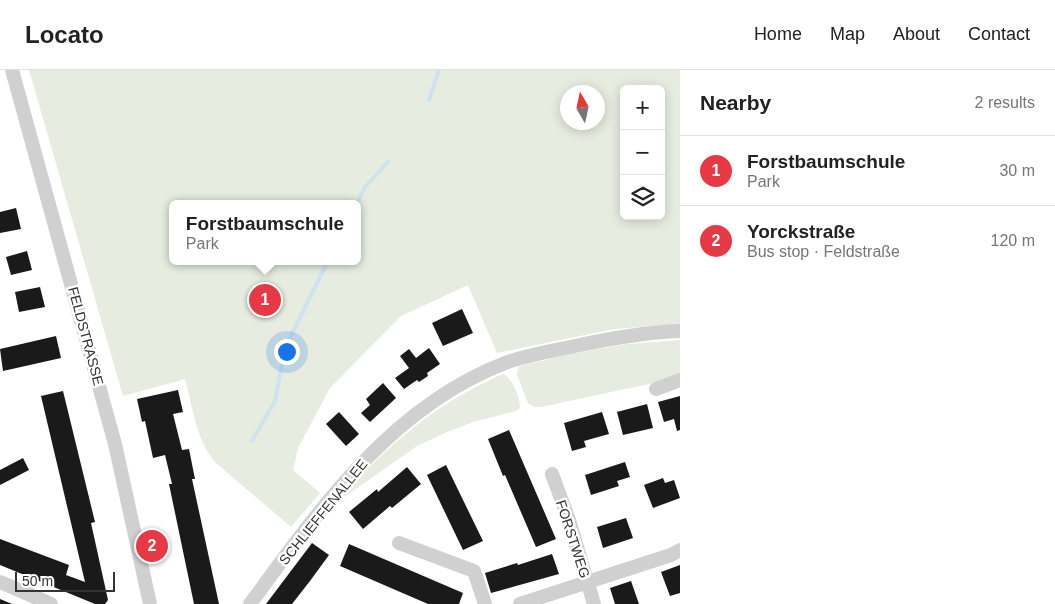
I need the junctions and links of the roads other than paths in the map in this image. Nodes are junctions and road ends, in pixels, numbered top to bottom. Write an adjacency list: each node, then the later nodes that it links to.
1 (12, 70): 11 (street, FELDSTRASSE)
2 (680, 331): 12 (street, SCHLIEFFENALLEE)
3 (680, 380): 4 (street)
4 (656, 389)
5 (552, 474): 9 (street, FORSTWEG)
6 (399, 543): 13 (street)
7 (680, 550): 9 (street)
8 (0, 582): 10 (street)
9 (587, 582): 14 (street); 15 (street, FORSTWEG)
10 (51, 604)
11 (150, 604)
12 (250, 604)
13 (485, 604)
14 (520, 604)
15 (594, 604)

